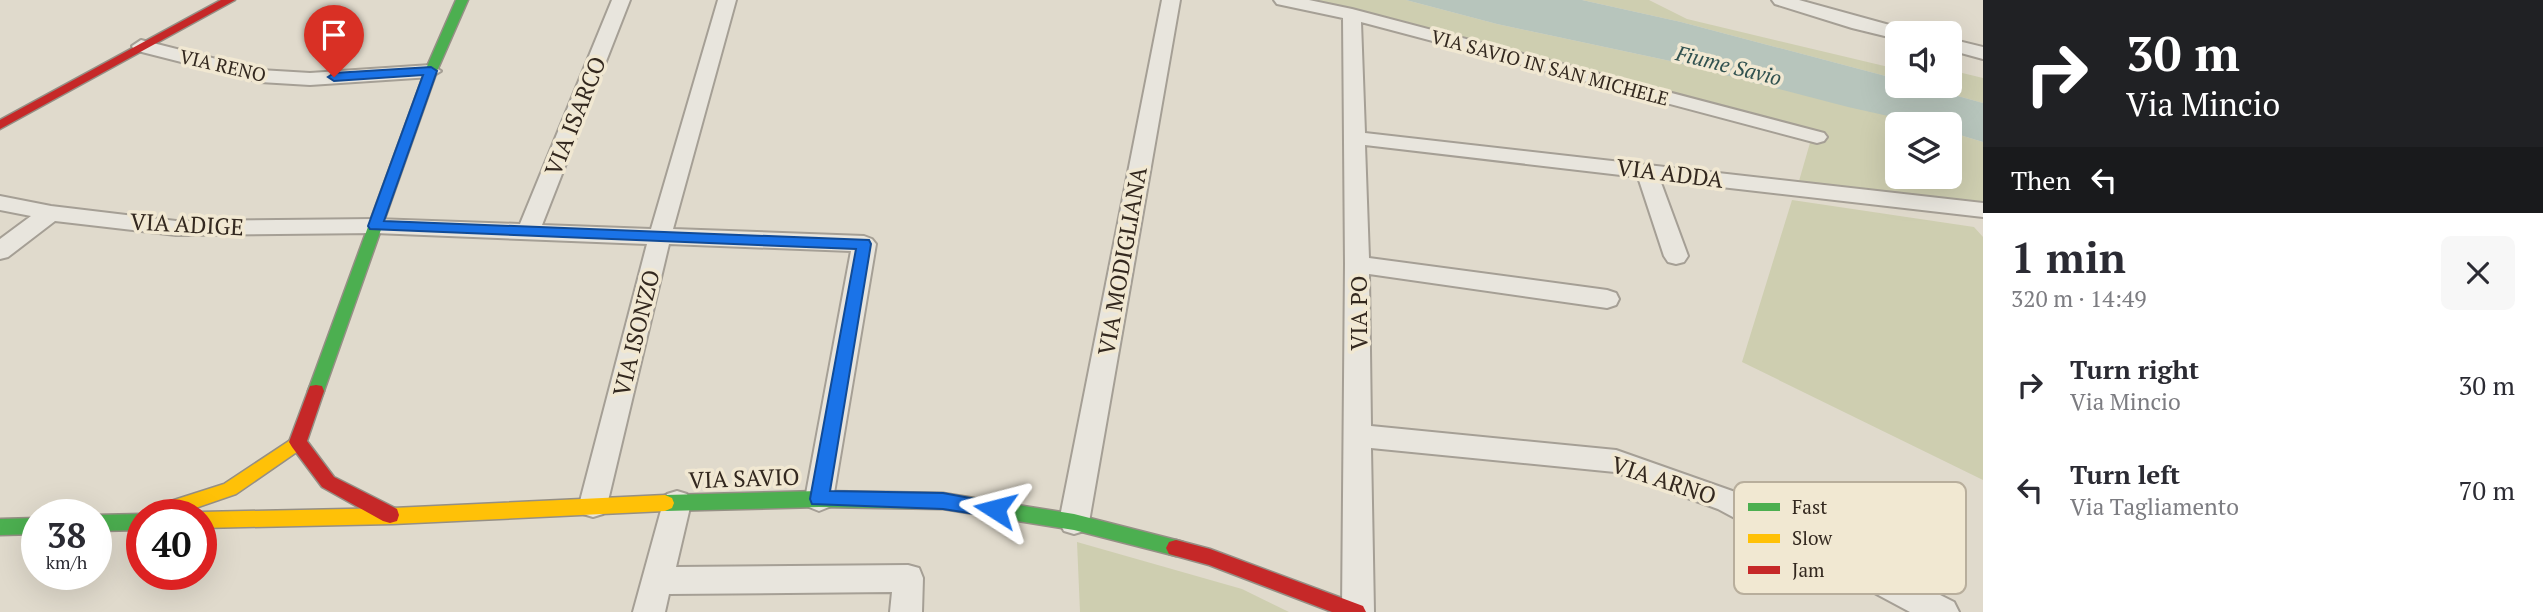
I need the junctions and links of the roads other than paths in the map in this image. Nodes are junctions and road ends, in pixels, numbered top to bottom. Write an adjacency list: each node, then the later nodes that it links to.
1 (229, 0): 10 (street)
2 (462, 0): 13 (street)
3 (621, 0): 22 (street, VIA ISARCO)
4 (727, 0): 23 (street, VIA ISONZO)
5 (1171, 0): 37 (street, VIA MODIGLIANA)
6 (1283, 0): 8 (street, VIA SAVIO IN SAN MICHELE)
7 (1781, 0): 9 (street)
8 (1352, 14): 15 (street, VIA SAVIO IN SAN MICHELE); 16 (street, VIA PO)
9 (1885, 30)
10 (141, 46): 13 (street, VIA RENO); 14 (street)
11 (1962, 48): 12 (street)
12 (1983, 53)
13 (431, 71): 21 (street)
14 (0, 124)
15 (1817, 137)
16 (1356, 138): 17 (street, VIA ADDA); 26 (street, VIA PO)
17 (1646, 170): 19 (street, VIA ADDA); 25 (street)
18 (0, 203): 20 (street, VIA ADIGE)
19 (1983, 210)
20 (51, 213): 21 (street, VIA ADIGE); 24 (street)
21 (375, 226): 22 (street, VIA ADIGE); 29 (street)
22 (528, 231): 23 (street, VIA ADIGE)
23 (660, 236): 31 (street, VIA ADIGE); 34 (street, VIA ISONZO)
24 (0, 251)
25 (1676, 256)
26 (1357, 264): 27 (street); 28 (street, VIA PO)
27 (1607, 299)
28 (1359, 436): 33 (street, VIA ARNO); 44 (street, VIA PO)
29 (298, 442): 30 (street); 35 (street)
30 (200, 499)
31 (819, 499): 32 (street, VIA SAVIO); 37 (street, VIA SAVIO)
32 (677, 503): 34 (street, VIA SAVIO); 40 (street)
33 (1734, 504)
34 (593, 505): 35 (street, VIA SAVIO)
35 (393, 516): 36 (street, VIA SAVIO)
36 (217, 520)
37 (1074, 522): 44 (street, VIA SAVIO)
38 (21, 526): 39 (street)
39 (0, 527)
40 (658, 581): 42 (street); 43 (street)
41 (1905, 594): 45 (street, VIA ARNO)
42 (649, 612)
43 (906, 612)
44 (1357, 612)
45 (1944, 612)

